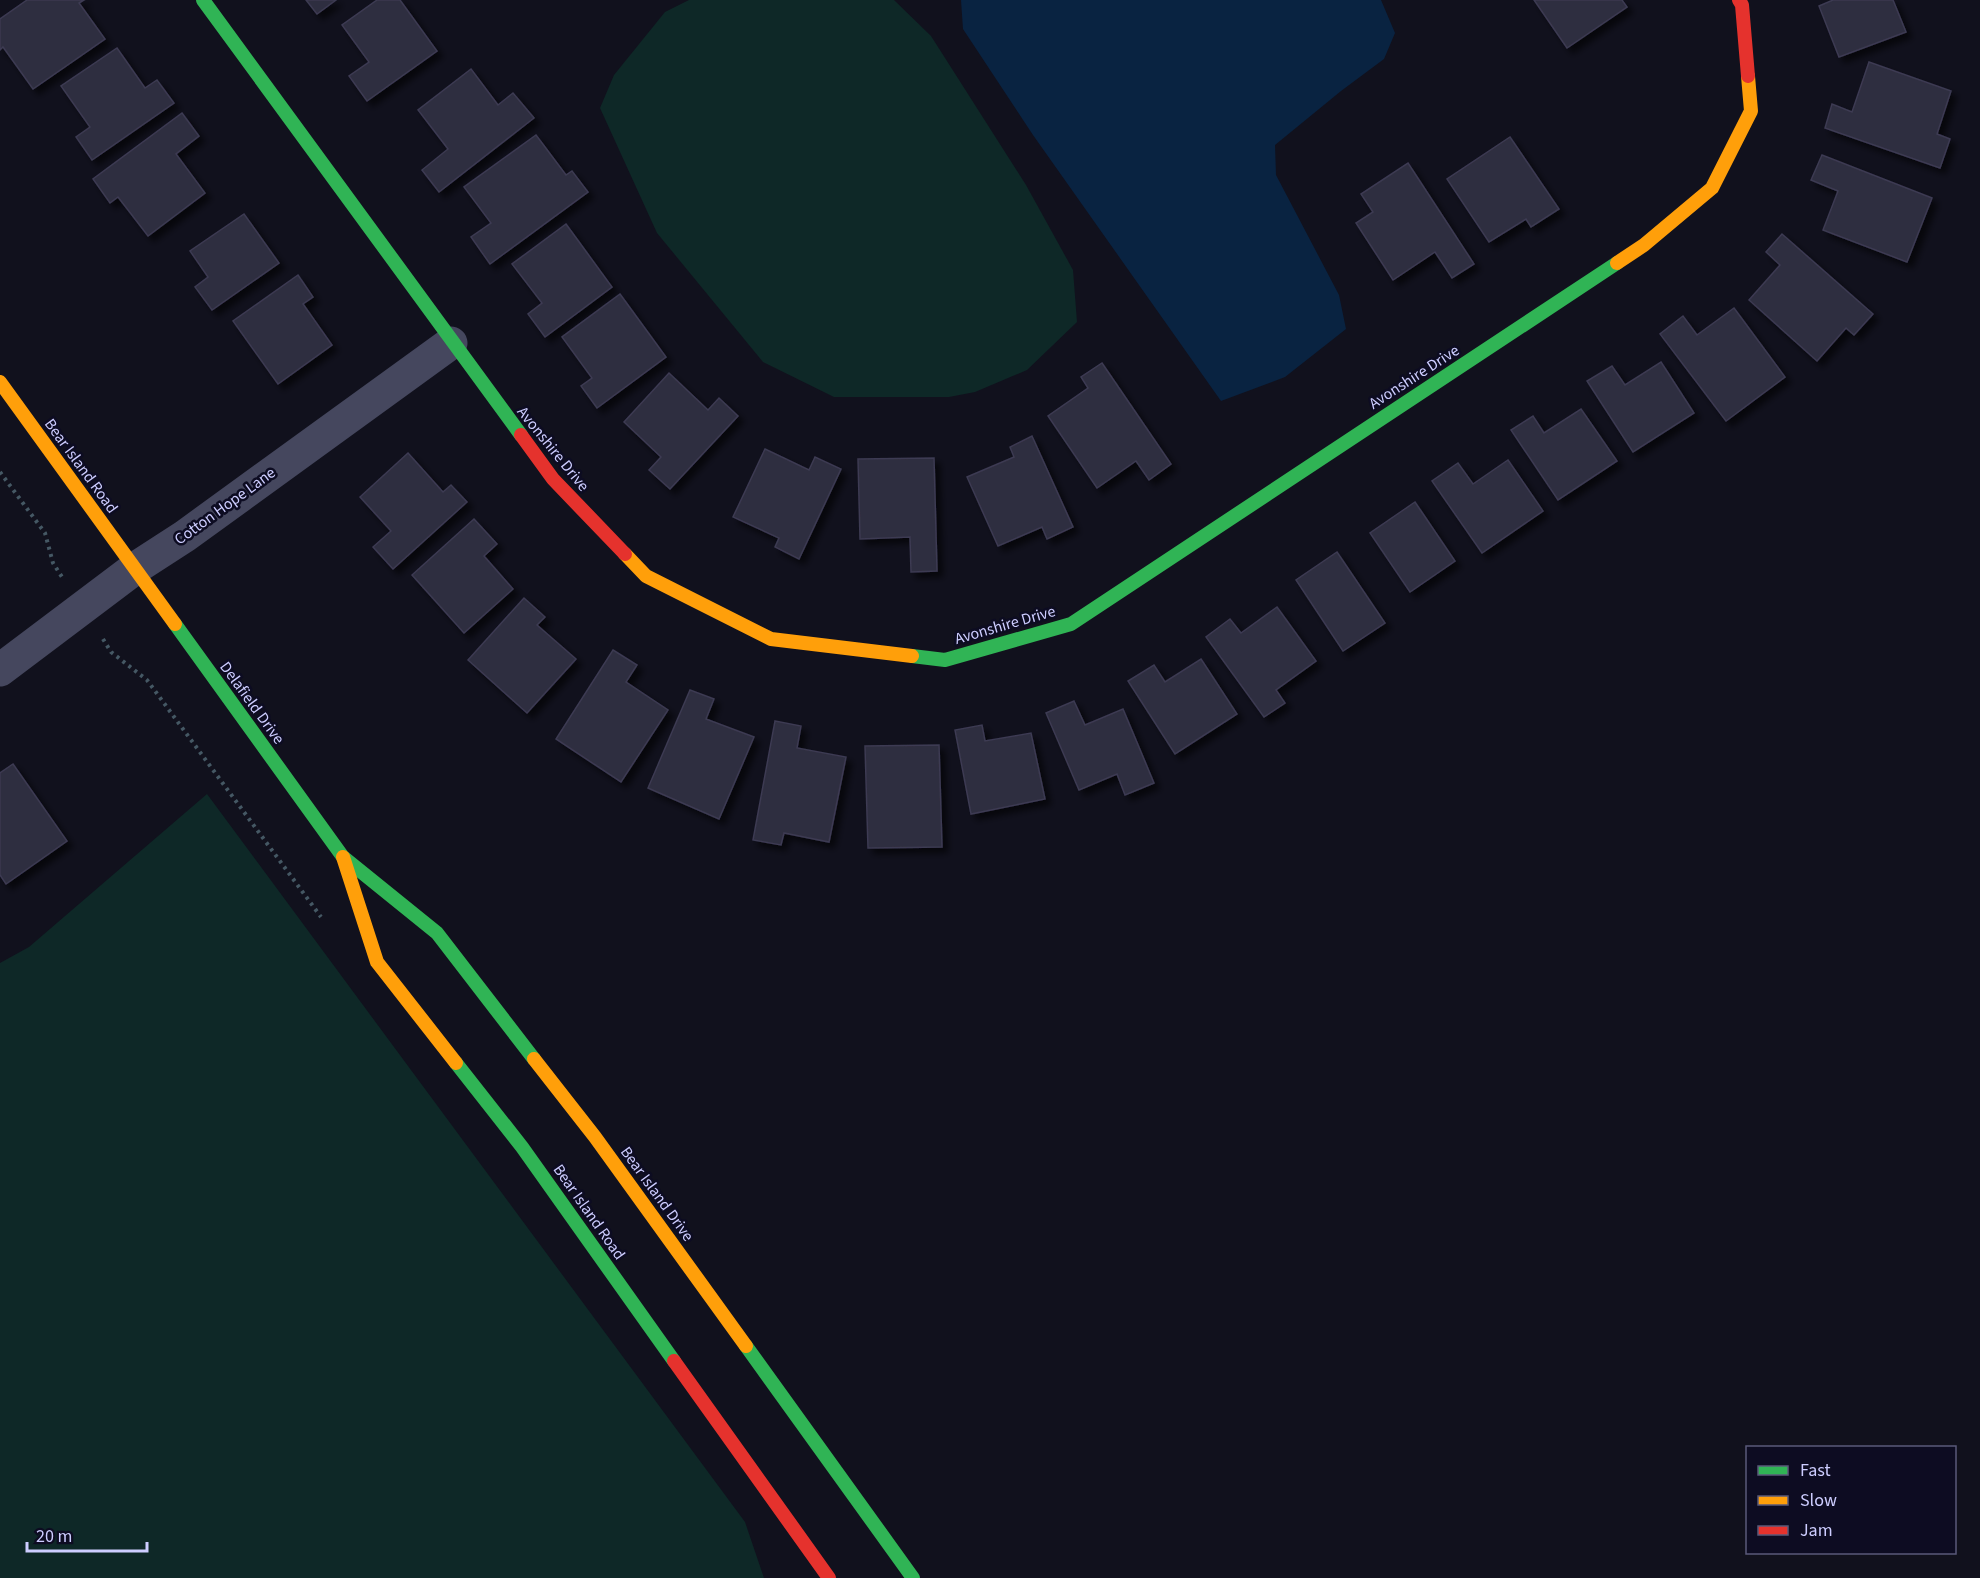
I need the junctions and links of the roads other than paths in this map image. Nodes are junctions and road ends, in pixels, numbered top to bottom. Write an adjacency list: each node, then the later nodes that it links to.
1 (203, 0): 3 (street, Avonshire Drive)
2 (1739, 0): 3 (street, Avonshire Drive)
3 (451, 343): 5 (street, Cotton Hope Lane)
4 (0, 382): 5 (street, Bear Island Road)
5 (134, 569): 6 (street, Cotton Hope Lane); 7 (street, Delafield Drive)
6 (0, 670)
7 (343, 857): 8 (street, Bear Island Road); 9 (street, Bear Island Drive)
8 (829, 1578)
9 (913, 1578)

